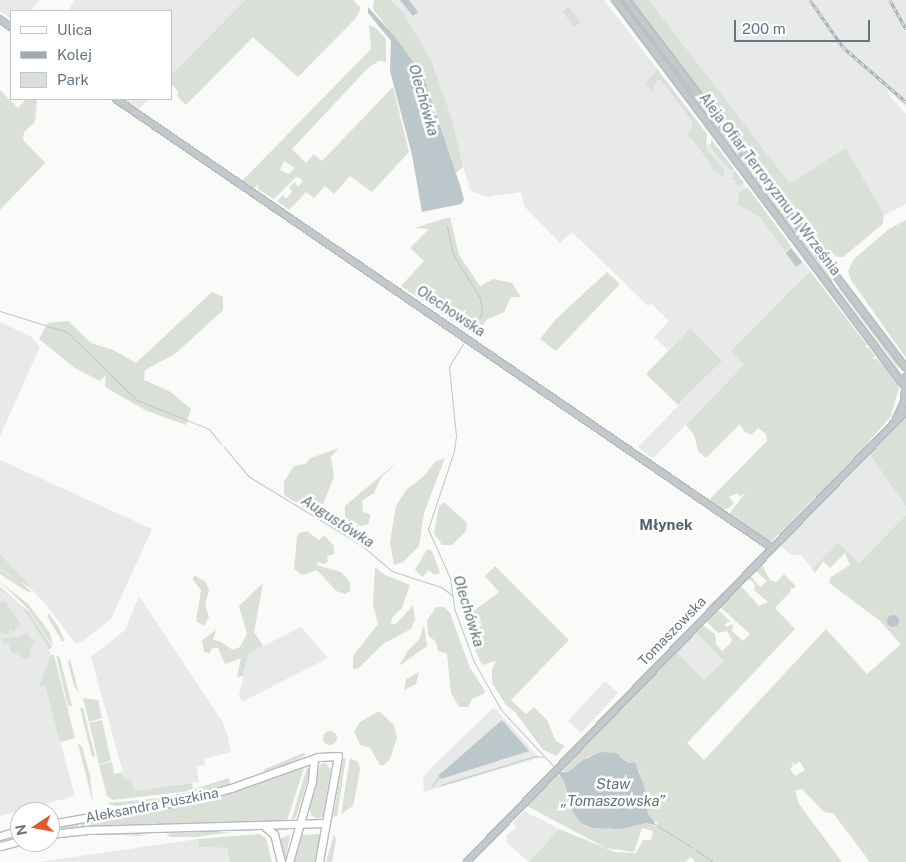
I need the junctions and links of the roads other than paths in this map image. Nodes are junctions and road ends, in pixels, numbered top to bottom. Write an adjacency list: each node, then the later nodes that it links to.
1 (616, 0): 5 (street, Aleja Ofiar Terroryzmu 11 Września)
2 (627, 0): 4 (street, Aleja Ofiar Terroryzmu 11 Września)
3 (117, 100): 9 (street, Olechowska)
4 (906, 367)
5 (905, 380): 6 (street)
6 (905, 391): 8 (street, Tomaszowska)
7 (906, 411): 8 (street, Tomaszowska)
8 (896, 419): 9 (street, Tomaszowska)
9 (771, 547): 19 (street, Tomaszowska)
10 (314, 759): 11 (main road, Aleksandra Puszkina); 12 (main road, Aleksandra Puszkina); 13 (main road)
11 (60, 822)
12 (326, 823): 13 (main road, Aleksandra Puszkina); 18 (main road)
13 (298, 825): 14 (main road, Aleksandra Puszkina); 17 (main road)
14 (263, 826): 15 (main road, Aleksandra Puszkina); 16 (main road)
15 (60, 833)
16 (281, 862)
17 (289, 862)
18 (320, 862)
19 (467, 862)

